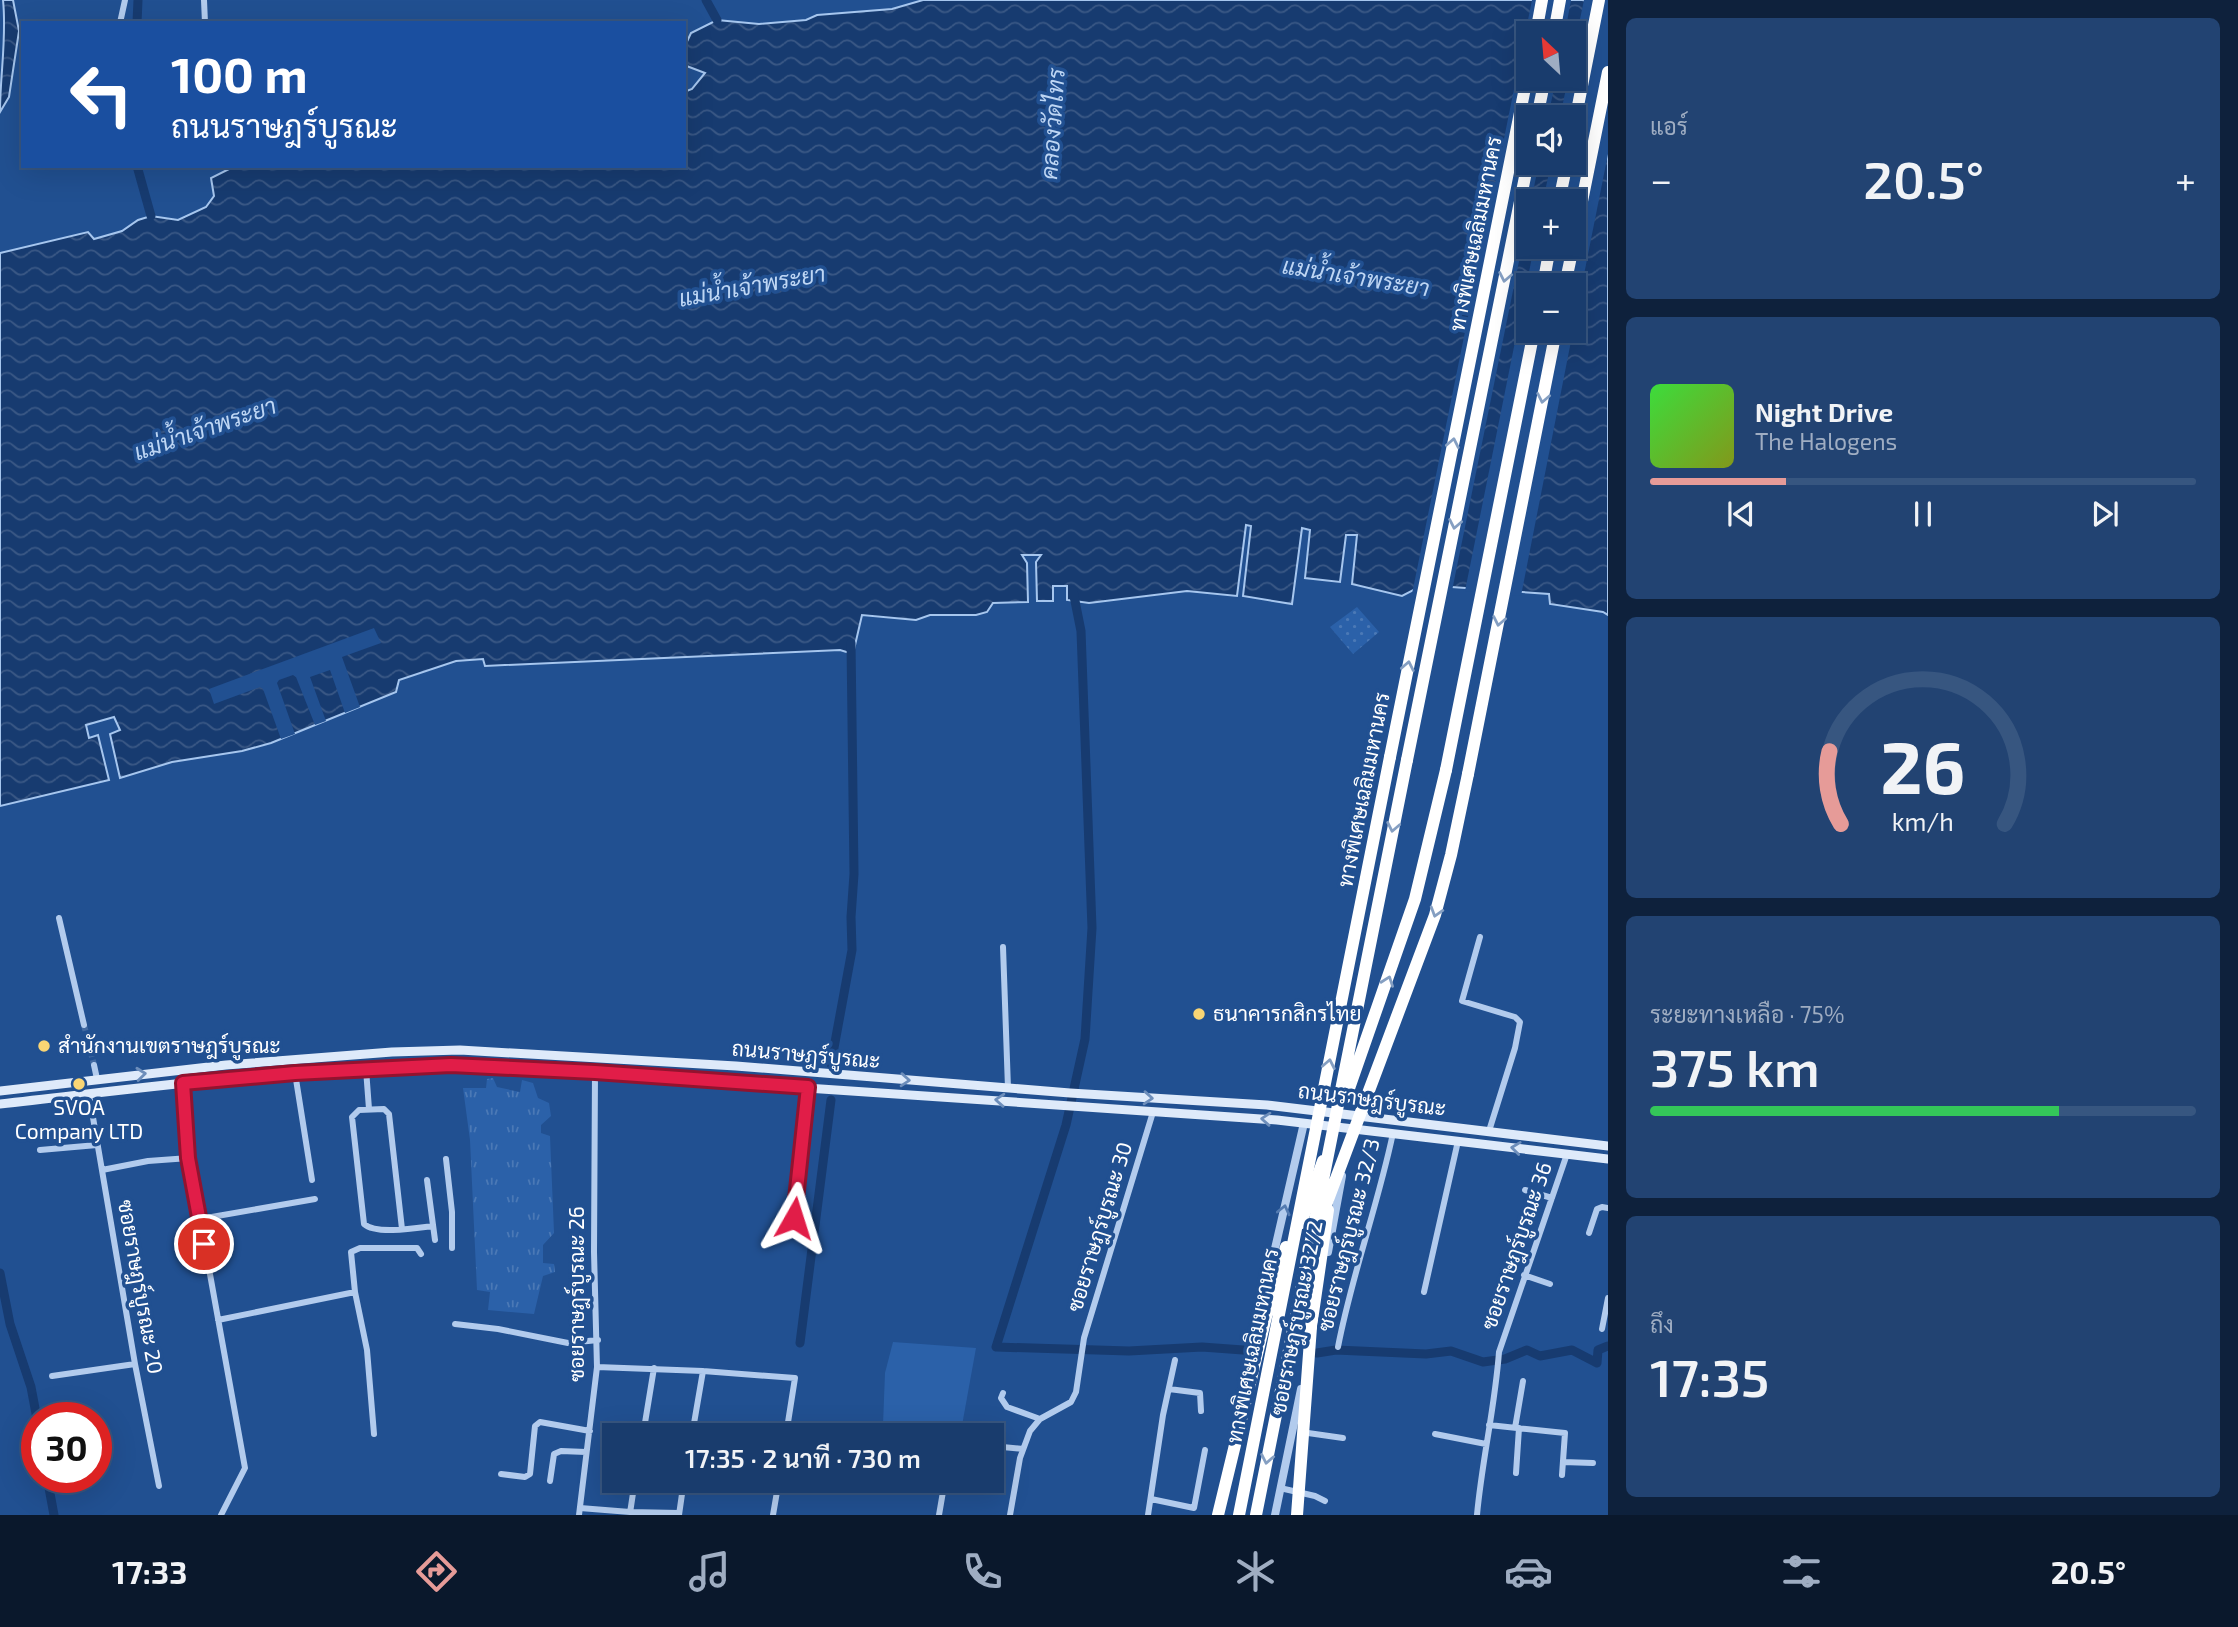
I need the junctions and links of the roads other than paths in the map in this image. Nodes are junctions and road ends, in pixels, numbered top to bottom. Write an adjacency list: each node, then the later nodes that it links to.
1 (125, 0): 6 (street)
2 (204, 0): 7 (street)
3 (1542, 0): 8 (highway)
4 (1560, 0): 9 (highway)
5 (1599, 0): 12 (highway)
6 (120, 21)
7 (205, 21)
8 (1538, 21)
9 (1556, 21)
10 (1608, 72): 14 (highway)
11 (1524, 91): 125 (highway, ทางพิเศษเฉลิมมหานคร, one-way to 11, bridge)
12 (1578, 105)
13 (1525, 175): 126 (highway, ทางพิเศษเฉลิมมหานคร, one-way to 126, bridge)
14 (1584, 189)
15 (1532, 343): 46 (highway, one-way to 15, bridge)
16 (1554, 343): 51 (highway, one-way to 51, bridge)
17 (59, 918): 20 (street)
18 (1480, 937): 36 (street)
19 (1003, 947): 28 (street)
20 (84, 1025)
21 (94, 1065): 25 (street)
22 (366, 1069): 23 (main road, ถนนราษฎร์บูรณะ); 24 (main road, ถนนราษฎร์บูรณะ); 32 (street)
23 (595, 1072): 27 (main road, ถนนราษฎร์บูรณะ); 73 (street, ซอยราษฎร์บูรณะ 26)
24 (295, 1073): 26 (main road, ถนนราษฎร์บูรณะ); 48 (street)
25 (97, 1079): 28 (main road, ถนนราษฎร์บูรณะ, one-way to 28); 29 (main road, ถนนราษฎร์บูรณะ)
26 (183, 1083): 30 (main road, ถนนราษฎร์บูรณะ); 43 (street)
27 (808, 1087): 33 (main road, ถนนราษฎร์บูรณะ, one-way to 27); 55 (street)
28 (1008, 1088): 36 (main road, ถนนราษฎร์บูรณะ, one-way to 36)
29 (0, 1091)
30 (89, 1094): 31 (main road, ถนนราษฎร์บูรณะ); 39 (street, ซอยราษฎร์บูรณะ 20)
31 (0, 1104)
32 (369, 1109): 58 (street); 58 (street)
33 (1153, 1112): 34 (main road, ถนนราษฎร์บูรณะ, one-way to 33); 85 (street, ซอยราษฎร์บูรณะ 30)
34 (1304, 1123): 35 (main road, ถนนราษฎร์บูรณะ); 124 (street, one-way to 34)
35 (1351, 1128): 37 (main road, ถนนราษฎร์บูรณะ); 91 (street, ซอยราษฎร์บูรณะ 32/2)
36 (1489, 1131): 40 (main road, ถนนราษฎร์บูรณะ)
37 (1393, 1133): 38 (main road, ถนนราษฎร์บูรณะ); 74 (street, ซอยราษฎร์บูรณะ 32/3)
38 (1458, 1141): 42 (main road, ถนนราษฎร์บูรณะ, one-way to 38); 68 (street)
39 (97, 1145): 41 (street); 47 (street, ซอยราษฎร์บูรณะ 20)
40 (1608, 1146)
41 (40, 1150)
42 (1567, 1154): 45 (main road, ถนนราษฎร์บูรณะ); 52 (street, ซอยราษฎร์บูรณะ 36)
43 (188, 1158): 47 (street); 56 (street)
44 (446, 1158): 61 (street)
45 (1608, 1159)
46 (1323, 1161): 64 (highway, bridge); 124 (highway, bridge)
47 (102, 1170): 76 (street, ซอยราษฎร์บูรณะ 20)
48 (312, 1180)
49 (427, 1180): 57 (street)
50 (1525, 1190): 52 (street)
51 (1330, 1196): 66 (highway, bridge); 128 (highway, bridge)
52 (1552, 1198): 63 (street, ซอยราษฎร์บูรณะ 36)
53 (315, 1199): 56 (street)
54 (1608, 1208): 59 (street)
55 (794, 1218)
56 (200, 1219): 70 (street)
57 (433, 1226): 58 (street); 60 (street)
58 (402, 1229)
59 (1589, 1233)
60 (435, 1240)
61 (452, 1248)
62 (421, 1254): 67 (street)
63 (1524, 1275): 65 (street); 89 (street, ซอยราษฎร์บูรณะ 36)
64 (1286, 1281)
65 (1550, 1284)
66 (1301, 1285)
67 (355, 1292): 70 (street); 93 (street)
68 (1424, 1292)
69 (1608, 1298): 72 (street)
70 (218, 1320): 119 (street)
71 (455, 1324): 73 (street)
72 (1602, 1329)
73 (598, 1340): 77 (street, ซอยราษฎร์บูรณะ 26)
74 (1338, 1347)
75 (1175, 1360): 82 (street)
76 (135, 1364): 80 (street); 107 (street, ซอยราษฎร์บูรณะ 20)
77 (597, 1367): 78 (street); 92 (street, ซอยราษฎร์บูรณะ 26)
78 (654, 1368): 79 (street); 86 (street)
79 (703, 1371): 87 (street); 88 (street)
80 (52, 1376)
81 (1523, 1381): 90 (street)
82 (1169, 1389): 84 (street); 113 (street)
83 (1003, 1393): 85 (street)
84 (1201, 1411)
85 (1040, 1419): 98 (street)
86 (645, 1423)
87 (694, 1423)
88 (788, 1423)
89 (1489, 1425): 90 (street); 96 (street, ซอยราษฎร์บูรณะ 36)
90 (1517, 1428): 101 (street); 103 (street)
91 (1293, 1430): 95 (street); 108 (street, ซอยราษฎร์บูรณะ 32/2)
92 (590, 1431): 100 (street, ซอยราษฎร์บูรณะ 26); 104 (street)
93 (374, 1434)
94 (1435, 1434): 96 (street)
95 (1343, 1438)
96 (1486, 1444): 129 (street, ซอยราษฎร์บูรณะ 36)
97 (1004, 1447): 98 (street)
98 (1023, 1449): 122 (street)
99 (1205, 1450): 115 (street)
100 (586, 1452): 106 (street); 116 (street, ซอยราษฎร์บูรณะ 26)
101 (1563, 1462): 102 (street); 105 (street)
102 (1593, 1463)
103 (1517, 1473)
104 (501, 1474)
105 (1562, 1475)
106 (550, 1481)
107 (159, 1486)
108 (1280, 1488): 114 (street); 127 (street, ซอยราษฎร์บูรณะ 32/2)
109 (633, 1493): 117 (street)
110 (682, 1493): 118 (street)
111 (777, 1493): 120 (street)
112 (943, 1493): 121 (street)
113 (1151, 1499): 115 (street); 123 (street)
114 (1325, 1502)
115 (1193, 1511)
116 (580, 1512): 117 (street)
117 (630, 1514): 118 (street)
118 (679, 1514)
119 (221, 1515)
120 (773, 1515)
121 (939, 1515)
122 (1010, 1515)
123 (1148, 1515)
124 (1216, 1515)
125 (1238, 1515)
126 (1256, 1515)
127 (1275, 1515)
128 (1297, 1515)
129 (1477, 1515)

